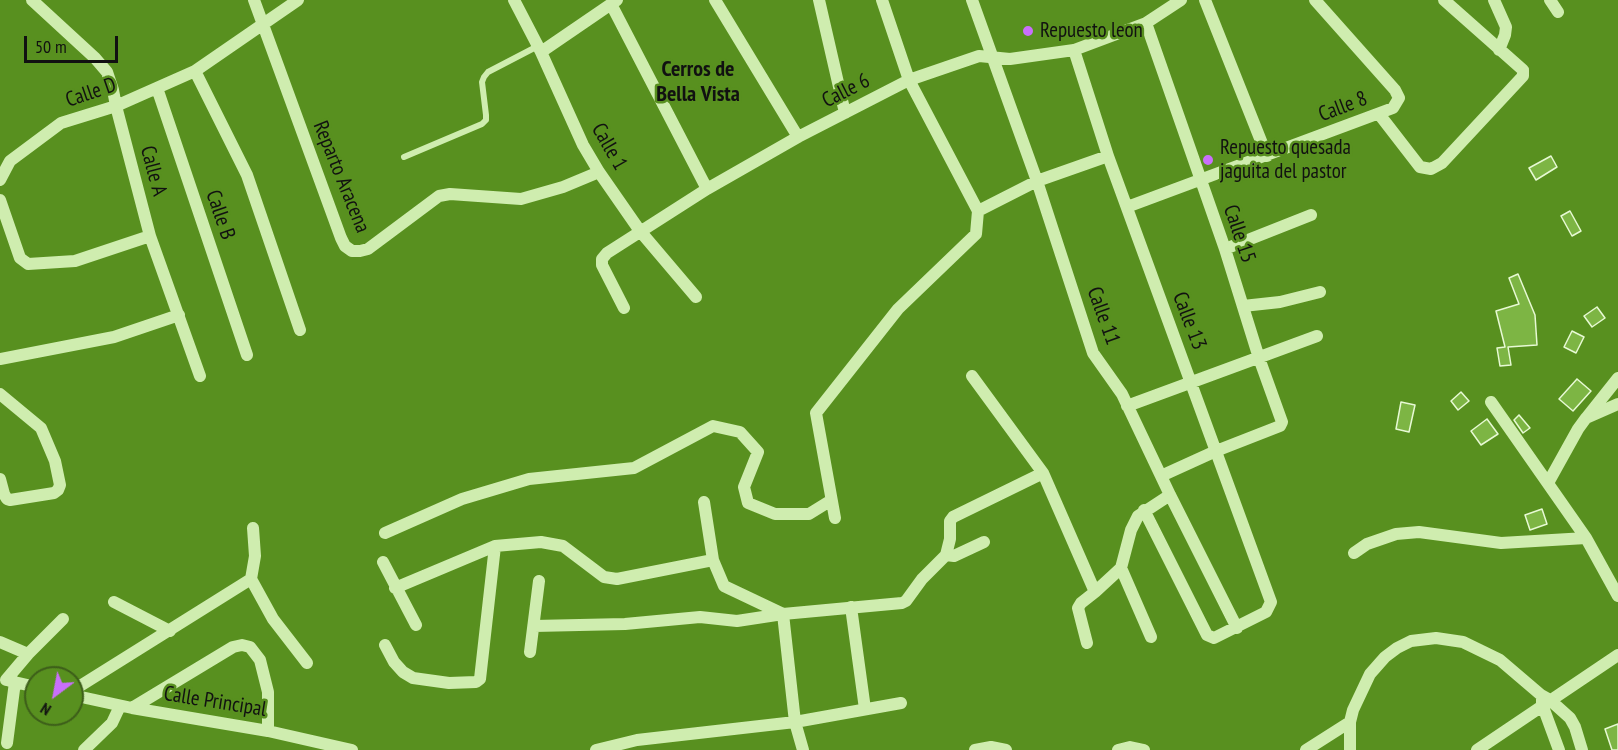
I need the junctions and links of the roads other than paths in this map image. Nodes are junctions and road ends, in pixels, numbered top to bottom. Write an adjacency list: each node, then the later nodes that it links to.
1 (32, 0): 26 (street, Calle A)
2 (254, 0): 18 (street, Reparto Aracena)
3 (298, 0): 18 (street, Calle D)
4 (514, 0): 19 (street, Calle 1)
5 (714, 0): 29 (street)
6 (819, 0): 27 (street)
7 (882, 0): 24 (street)
8 (972, 0): 22 (street, Calle 11)
9 (1180, 0): 17 (street, Calle 6)
10 (1205, 0): 31 (street)
11 (1315, 0): 28 (street, Calle 8)
12 (1444, 0): 21 (street)
13 (1550, 0): 16 (street)
14 (1498, 1): 21 (street)
15 (614, 2): 19 (street); 37 (street)
16 (1558, 12)
17 (1146, 23): 20 (street, Calle 6); 36 (street, Calle 15)
18 (261, 24): 23 (street, Calle D); 33 (street, Reparto Aracena)
19 (540, 49): 32 (lane); 33 (street, Calle 1)
20 (1074, 50): 22 (street, Calle 6); 30 (street, Calle 13)
21 (1499, 50): 28 (street)
22 (993, 56): 24 (street, Calle 6); 35 (street, Calle 11)
23 (195, 71): 25 (street, Calle D); 50 (street)
24 (909, 80): 27 (street, Calle 6); 40 (street)
25 (157, 88): 26 (street, Calle D); 52 (street, Calle B)
26 (116, 106): 34 (street, Calle D); 43 (street, Calle A)
27 (845, 113): 29 (street, Calle 6)
28 (1379, 114): 31 (street, Calle 8)
29 (798, 137): 37 (street, Calle 6)
30 (1108, 156): 35 (street); 39 (street, Calle 13)
31 (1267, 156): 36 (street, Calle 8)
32 (404, 157)
33 (599, 172): 42 (street, Calle 1)
34 (0, 180)
35 (1037, 181): 40 (street); 62 (street, Calle 11)
36 (1200, 182): 39 (street, Calle 8); 44 (street, Calle 15)
37 (707, 189): 42 (street, Calle 6)
38 (0, 200): 43 (street)
39 (1126, 207): 58 (street, Calle 13)
40 (978, 211): 70 (street)
41 (1311, 215): 44 (street)
42 (640, 231): 46 (street, Calle 1); 48 (street, Calle 6)
43 (150, 236): 49 (street, Calle A)
44 (1225, 249): 47 (street, Calle 15)
45 (1320, 292): 47 (street)
46 (696, 297)
47 (1243, 306): 53 (street, Calle 15)
48 (624, 308)
49 (179, 315): 54 (street); 55 (street, Calle A)
50 (300, 330)
51 (1317, 336): 53 (street)
52 (246, 355)
53 (1259, 358): 58 (street); 64 (street, Calle 15)
54 (0, 359)
55 (200, 376)
56 (972, 376): 65 (street)
57 (1618, 378): 63 (street)
58 (1192, 382): 62 (street); 64 (street, Calle 13)
59 (0, 394): 67 (street)
60 (1491, 402): 68 (street)
61 (1618, 404): 63 (street)
62 (1127, 406): 66 (street, Calle 11)
63 (1586, 418): 68 (street)
64 (1216, 451): 66 (street); 95 (street, Calle 13)
65 (1043, 473): 80 (street); 87 (street)
66 (1161, 476): 69 (street, Calle 11)
67 (1, 482)
68 (1548, 483): 76 (street)
69 (1170, 495): 72 (street); 95 (street, Calle 11)
70 (830, 501): 73 (street); 75 (street)
71 (704, 502): 81 (street)
72 (1144, 510): 83 (street); 95 (street)
73 (835, 518)
74 (253, 528): 84 (street)
75 (385, 533)
76 (1586, 538): 79 (street); 88 (street)
77 (984, 542): 80 (street)
78 (495, 546): 81 (street); 86 (street); 100 (street)
79 (1354, 553)
80 (946, 555): 90 (street)
81 (713, 560): 91 (street)
82 (383, 562): 86 (street)
83 (1121, 568): 87 (street); 97 (street)
84 (251, 579): 96 (street); 104 (street)
85 (539, 581): 94 (street)
86 (395, 588): 93 (street)
87 (1095, 592): 99 (street)
88 (1618, 596)
89 (114, 602): 96 (street)
90 (851, 607): 91 (street); 112 (street)
91 (783, 614): 94 (street); 113 (street)
92 (63, 619): 102 (street)
93 (416, 625)
94 (534, 626): 101 (street)
95 (1238, 628)
96 (170, 631): 107 (street)
97 (1151, 637)
98 (0, 642): 102 (street)
99 (1087, 643)
100 (385, 645)
101 (530, 652)
102 (28, 654): 105 (street)
103 (1618, 655): 109 (street)
104 (307, 663)
105 (7, 680): 106 (street); 116 (street)
106 (24, 684)
107 (84, 685)
108 (84, 696): 111 (street, Calle Principal)
109 (1545, 700): 114 (street); 127 (street); 128 (street); 129 (street)
110 (901, 703): 112 (street)
111 (126, 707): 115 (street, Calle Principal); 115 (street); 118 (street)
112 (865, 710): 113 (street)
113 (795, 722): 120 (street); 121 (street)
114 (1350, 722): 125 (street); 126 (street)
115 (268, 731): 119 (street, Calle Principal)
116 (6, 743)
117 (976, 749): 122 (street)
118 (84, 750)
119 (352, 750)
120 (596, 750)
121 (803, 750)
122 (1006, 750)
123 (1118, 750): 124 (street)
124 (1144, 750)
125 (1306, 750)
126 (1350, 750)
127 (1477, 750)
128 (1560, 750)
129 (1582, 750)

